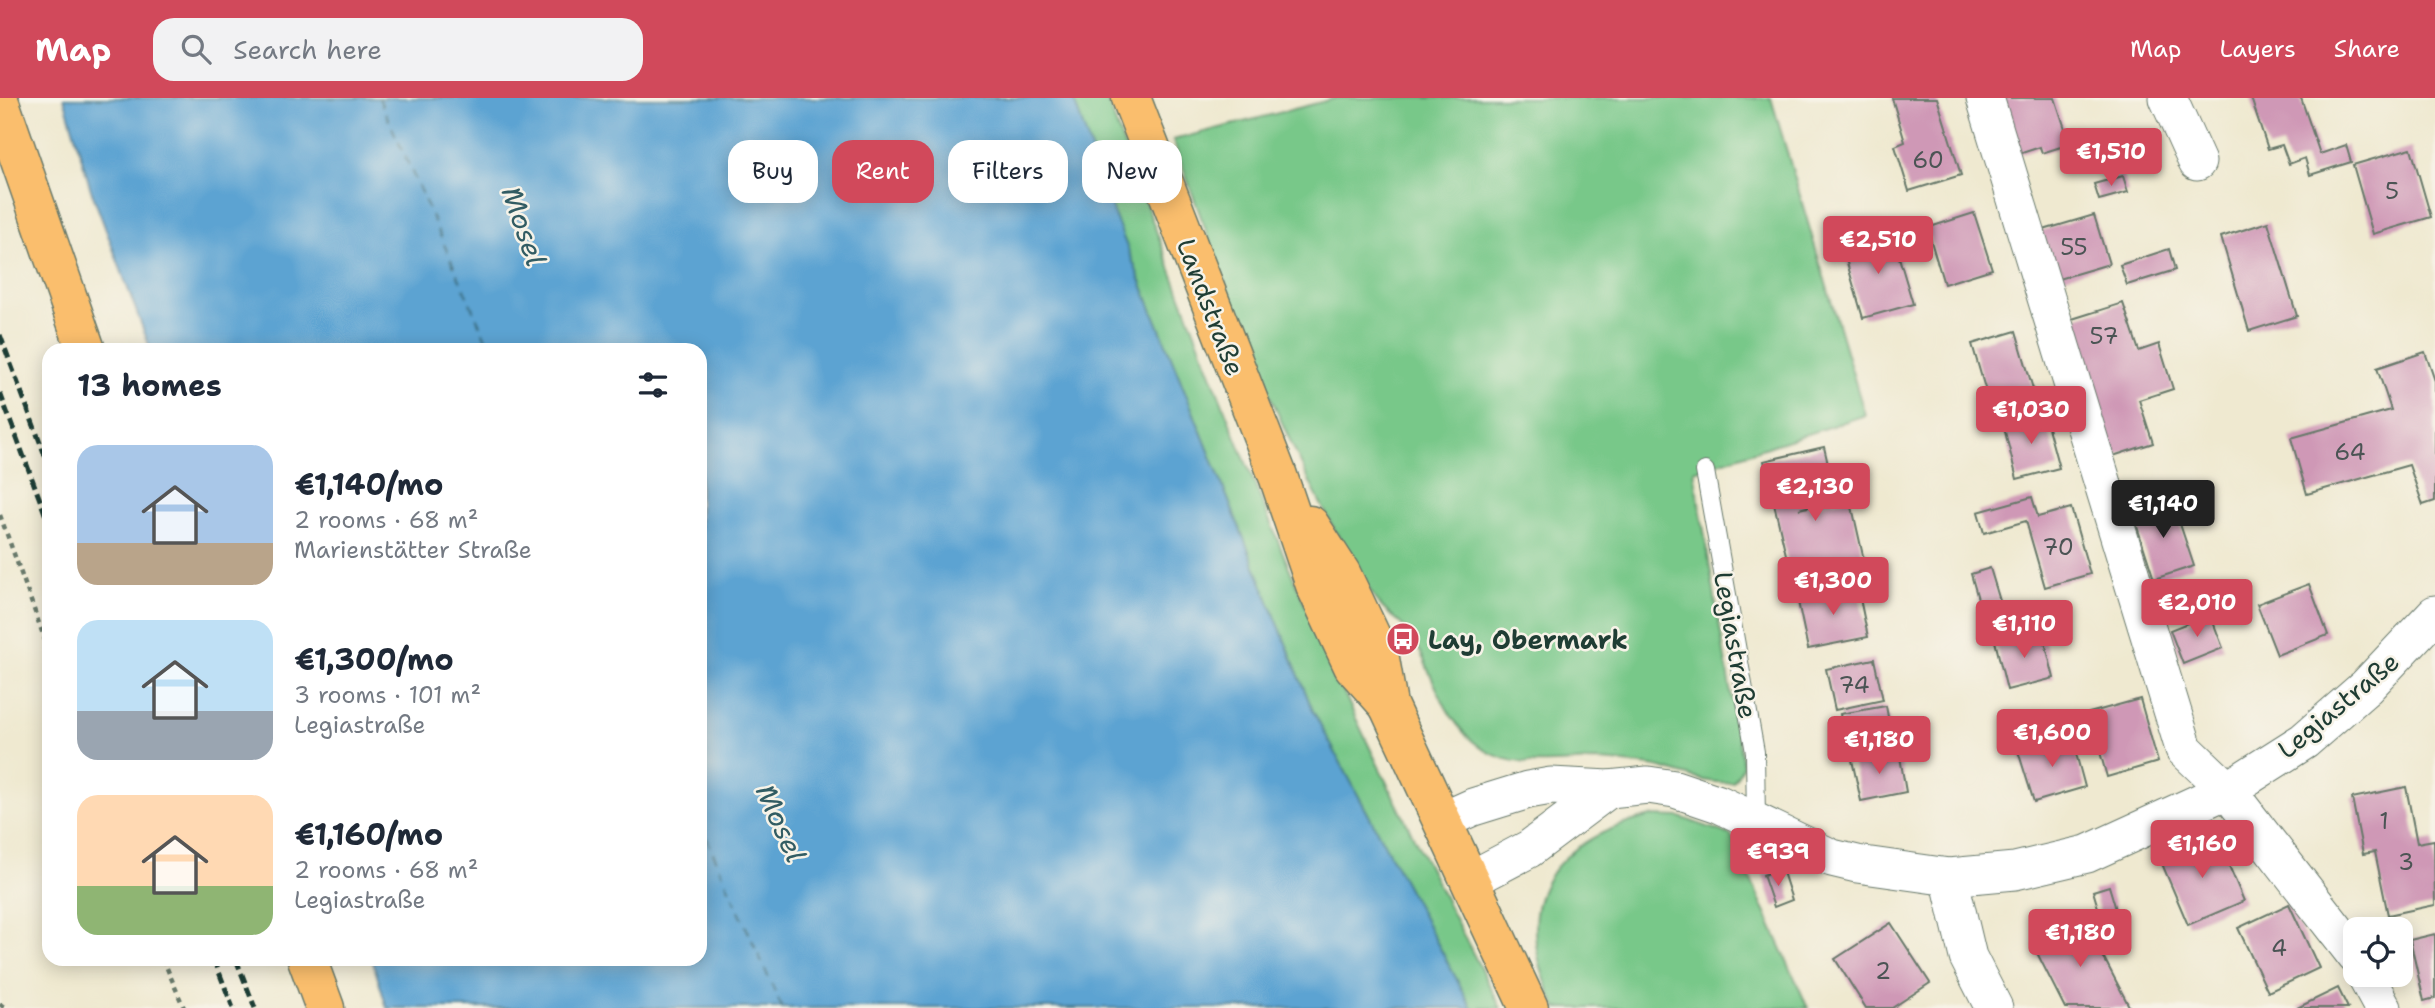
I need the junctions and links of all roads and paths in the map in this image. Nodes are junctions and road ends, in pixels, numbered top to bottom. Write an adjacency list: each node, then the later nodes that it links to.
1 (1131, 98): 13 (main road, Landstraße)
2 (1985, 98): 12 (street)
3 (2168, 98): 5 (street)
4 (2, 108): 6 (main road)
5 (2197, 162)
6 (84, 343)
7 (1704, 471): 14 (lane, Legiastraße)
8 (0, 515): 10 (path)
9 (2435, 614): 12 (street, Legiastraße)
10 (42, 632)
11 (1609, 789): 13 (street, Legiastraße); 14 (street, Legiastraße); 16 (street)
12 (2227, 790): 15 (street, Legiastraße); 17 (street)
13 (1442, 821): 16 (main road, Landstraße)
14 (1756, 821): 15 (street, Legiastraße)
15 (1949, 877): 26 (street)
16 (1470, 880): 25 (main road, Landstraße)
17 (2343, 939)
18 (166, 966): 23 (path)
19 (310, 966): 24 (main road)
20 (2372, 987): 27 (street)
21 (0, 1004): 22 (path)
22 (5, 1008)
23 (184, 1008)
24 (325, 1008)
25 (1529, 1008)
26 (1994, 1008)
27 (2383, 1008)

